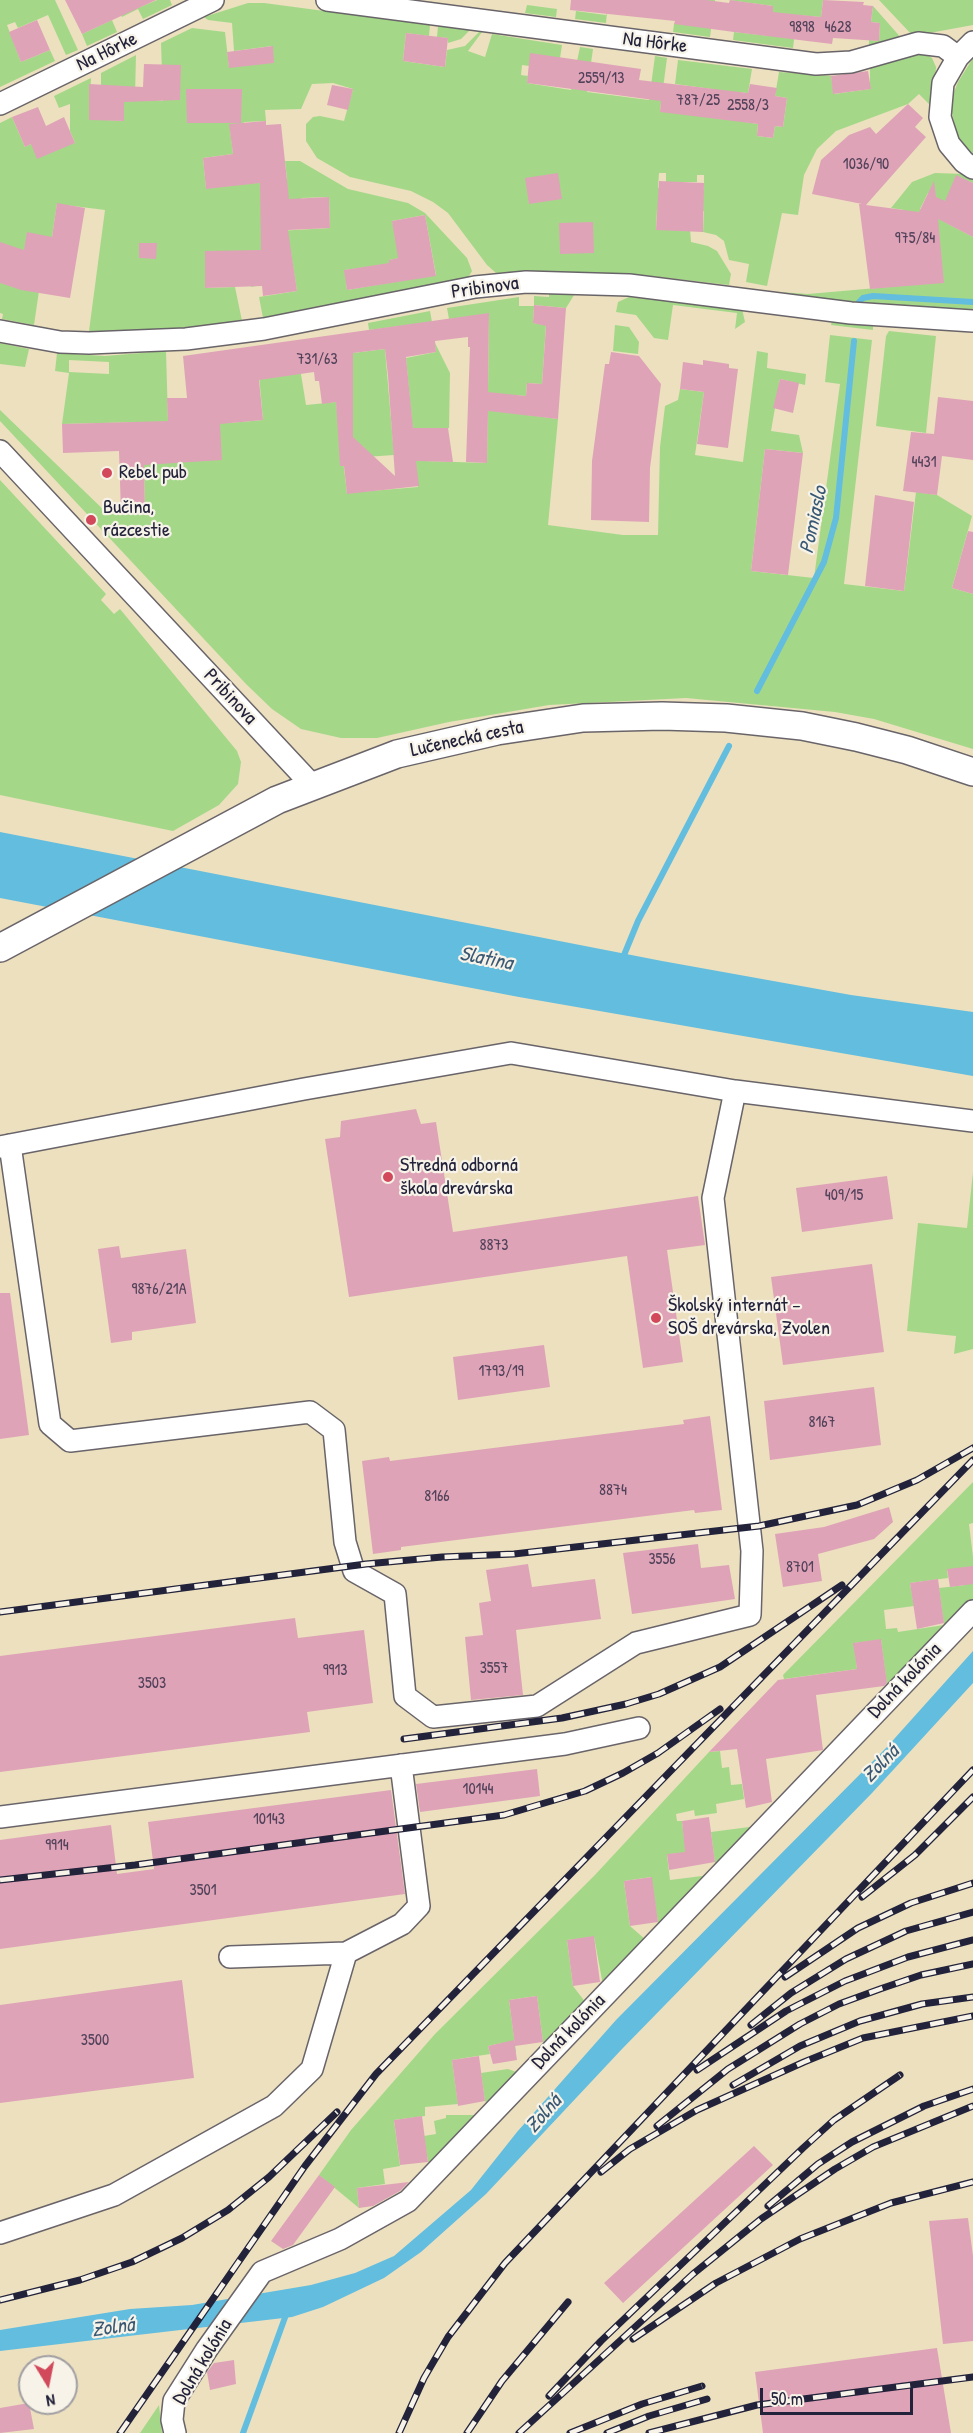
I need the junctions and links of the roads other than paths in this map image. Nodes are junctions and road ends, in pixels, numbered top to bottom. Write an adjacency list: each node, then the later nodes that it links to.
1 (213, 0): 4 (street, Na Hôrke)
2 (327, 0): 3 (street, Na Hôrke)
3 (965, 49): 5 (street)
4 (0, 104)
5 (973, 168)
6 (973, 321): 7 (street, Pribinova)
7 (0, 331)
8 (0, 451): 10 (street, Pribinova)
9 (973, 772): 10 (main road, Lučenecká cesta)
10 (312, 785): 11 (main road, Lučenecká cesta)
11 (0, 948)
12 (735, 1091): 13 (street); 14 (street); 14 (street)
13 (973, 1121)
14 (5, 1146)
15 (973, 1611): 22 (street, Dolná kolónia)
16 (639, 1728): 17 (street)
17 (401, 1765): 18 (street); 19 (street)
18 (0, 1817)
19 (346, 1953): 20 (street); 21 (street)
20 (230, 1957)
21 (0, 2233)
22 (175, 2433)

